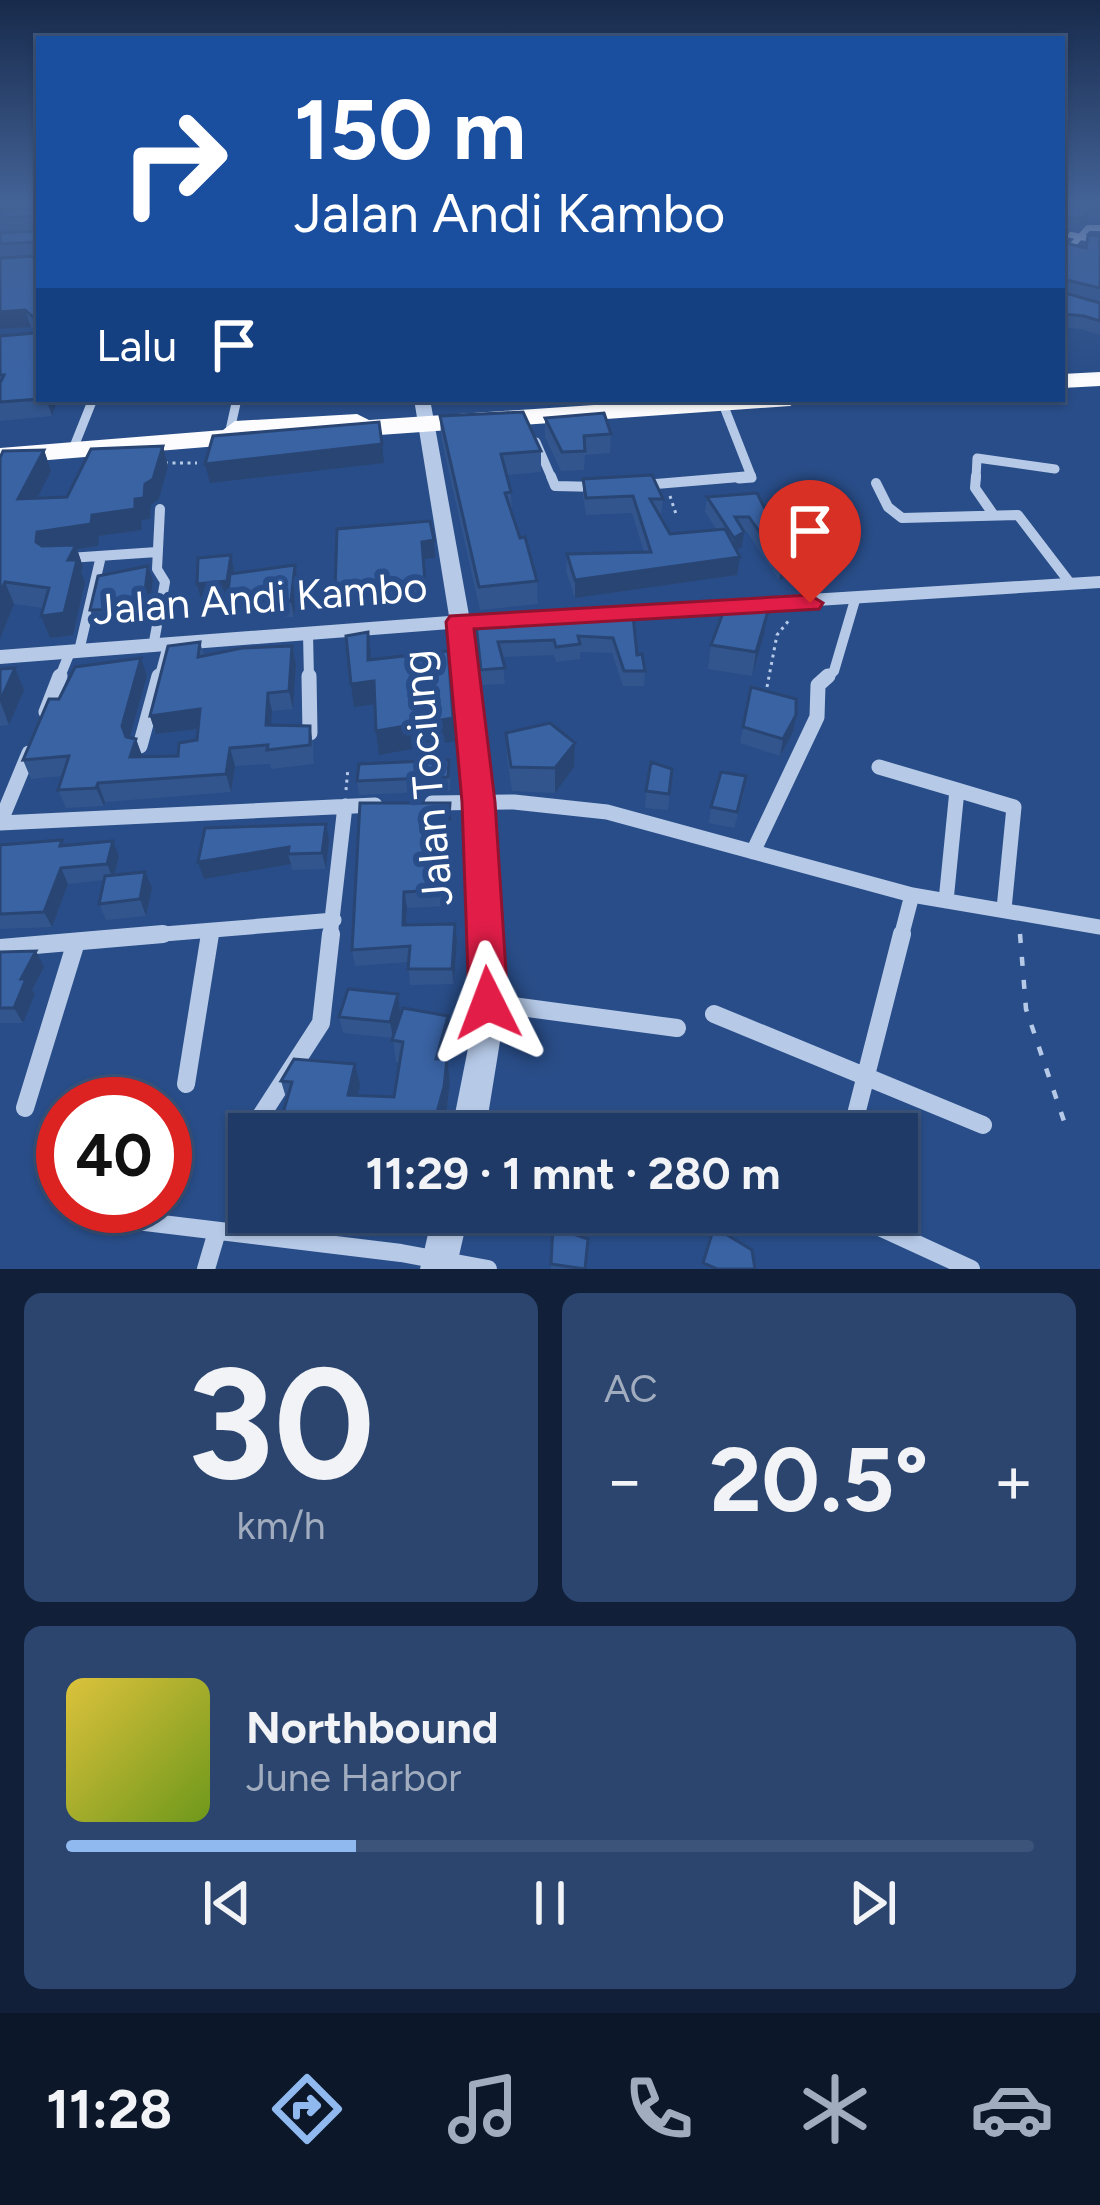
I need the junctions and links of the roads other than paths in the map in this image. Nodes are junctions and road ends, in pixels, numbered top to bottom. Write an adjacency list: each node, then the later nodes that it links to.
1 (1100, 375): 2 (highway)
2 (1065, 377)
3 (92, 402): 11 (street)
4 (236, 402): 10 (street)
5 (616, 402): 8 (highway)
6 (750, 402): 7 (highway)
7 (723, 404): 9 (highway); 15 (street)
8 (423, 413): 9 (highway); 10 (highway); 11 (highway); 25 (street, Jalan Tociung)
9 (527, 418): 16 (street)
10 (230, 430): 11 (highway)
11 (74, 446): 12 (highway)
12 (0, 452)
13 (1055, 469): 18 (street)
14 (876, 483): 18 (street)
15 (625, 485)
16 (605, 487)
17 (160, 509): 19 (street)
18 (993, 514): 23 (street)
19 (157, 552): 20 (street); 27 (street)
20 (101, 556): 21 (street); 28 (street)
21 (52, 559)
22 (1100, 582): 23 (street, Jalan Andi Kambo)
23 (1070, 583): 24 (street, Jalan Andi Kambo)
24 (855, 600): 25 (street, Jalan Andi Kambo); 39 (street)
25 (460, 622): 26 (street, Jalan Andi Kambo); 34 (street, Jalan Tociung)
26 (308, 634): 27 (street, Jalan Andi Kambo); 30 (street)
27 (160, 646): 28 (street, Jalan Andi Kambo); 31 (street)
28 (75, 652): 29 (street, Jalan Andi Kambo); 38 (street)
29 (0, 657)
30 (310, 733)
31 (140, 746)
32 (879, 767): 33 (street)
33 (957, 790): 41 (street); 42 (street)
34 (478, 802): 35 (street); 39 (street); 48 (street, Jalan Tociung)
35 (412, 804)
36 (389, 805): 37 (street)
37 (345, 806): 38 (street); 43 (street)
38 (0, 823)
39 (752, 852): 40 (street)
40 (912, 895): 41 (street); 52 (street)
41 (946, 901): 42 (street)
42 (1012, 910): 44 (street)
43 (334, 920): 45 (street); 54 (street)
44 (1100, 927)
45 (212, 931): 46 (street); 51 (street)
46 (76, 942): 47 (street); 53 (street)
47 (0, 948)
48 (488, 1003): 50 (street); 55 (street, Jalan Tociung)
49 (714, 1014): 52 (street)
50 (677, 1028)
51 (187, 1077)
52 (866, 1077): 56 (street); 57 (street)
53 (25, 1108)
54 (261, 1113)
55 (472, 1113)
56 (857, 1113)
57 (983, 1125)
58 (192, 1231): 61 (street)
59 (446, 1233): 62 (street)
60 (892, 1233): 65 (street)
61 (216, 1235): 62 (street); 63 (street)
62 (439, 1263): 64 (street)
63 (206, 1269)
64 (488, 1269)
65 (970, 1269)

